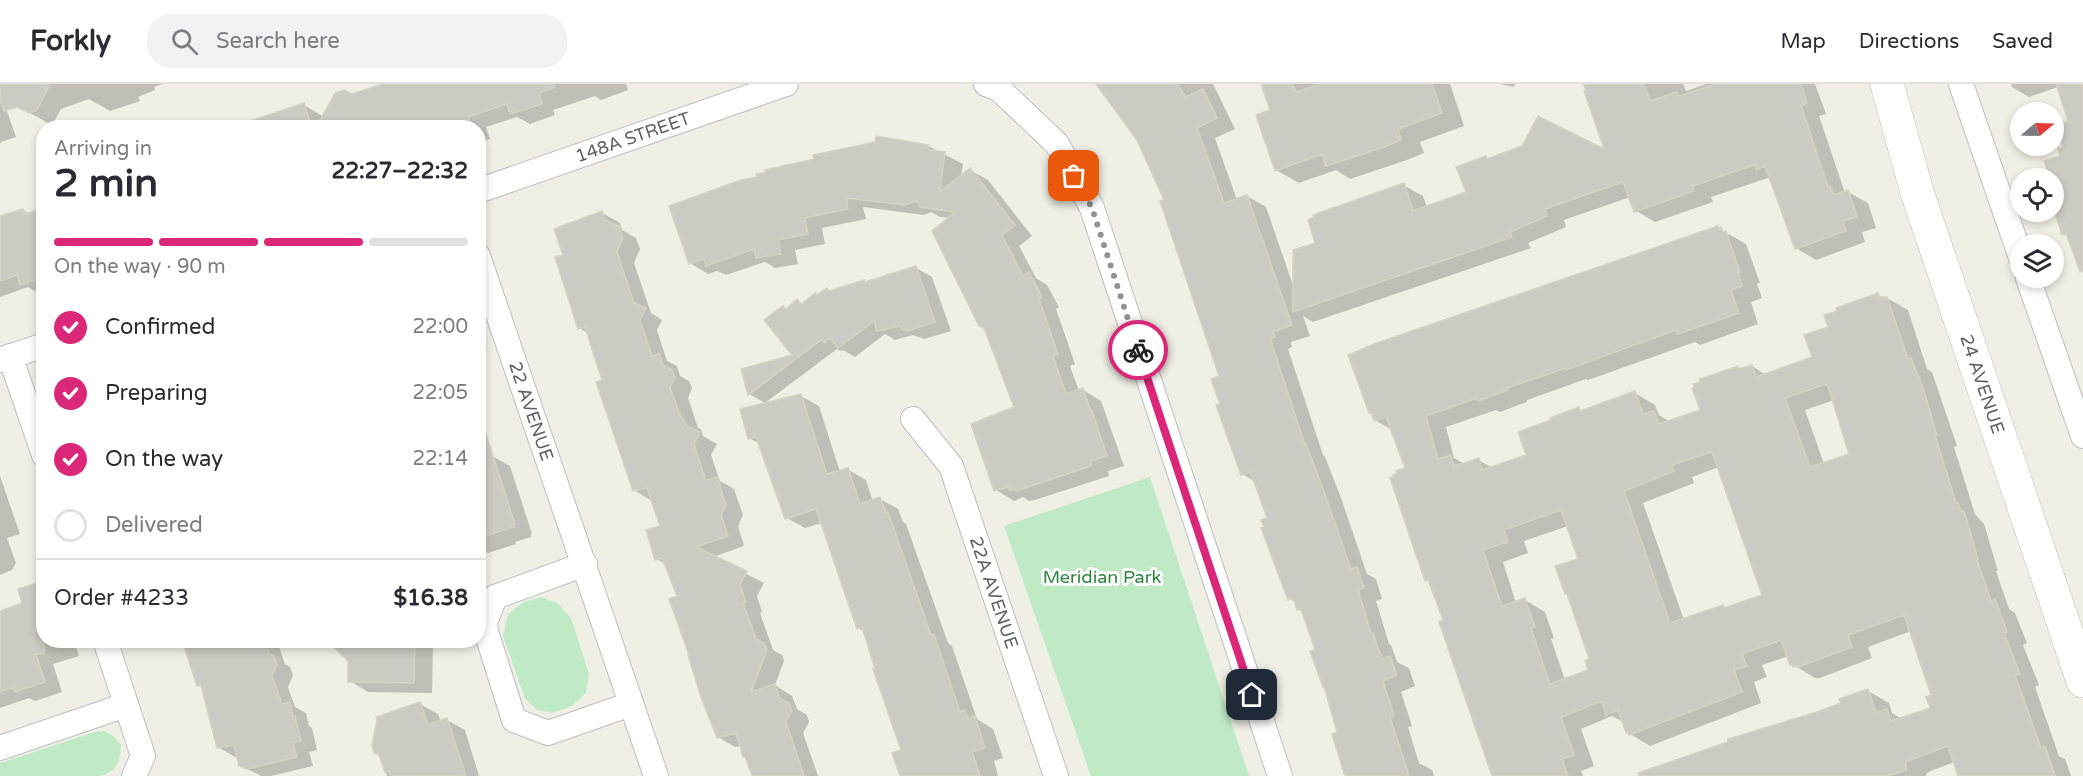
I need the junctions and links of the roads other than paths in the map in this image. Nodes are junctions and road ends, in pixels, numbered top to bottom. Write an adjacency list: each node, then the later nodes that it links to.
1 (786, 84): 6 (street, 148A STREET)
2 (986, 84): 27 (street)
3 (1887, 84): 20 (main road, 24 AVENUE)
4 (1904, 84): 16 (main road, 24 AVENUE)
5 (1961, 84): 7 (street)
6 (486, 188)
7 (2013, 234)
8 (486, 279): 15 (street, 22 AVENUE)
9 (2031, 288): 14 (street)
10 (36, 348): 11 (street)
11 (5, 358): 13 (street)
12 (913, 419): 26 (street, 22A AVENUE)
13 (36, 435)
14 (2083, 436)
15 (585, 564): 17 (street); 21 (street, 22 AVENUE)
16 (2083, 612)
17 (486, 620)
18 (486, 631): 21 (street)
19 (108, 648): 22 (street)
20 (2083, 681)
21 (631, 704): 25 (street, 22 AVENUE)
22 (126, 705): 23 (street); 24 (street)
23 (0, 748)
24 (134, 776)
25 (656, 776)
26 (1056, 776)
27 (1280, 776)

